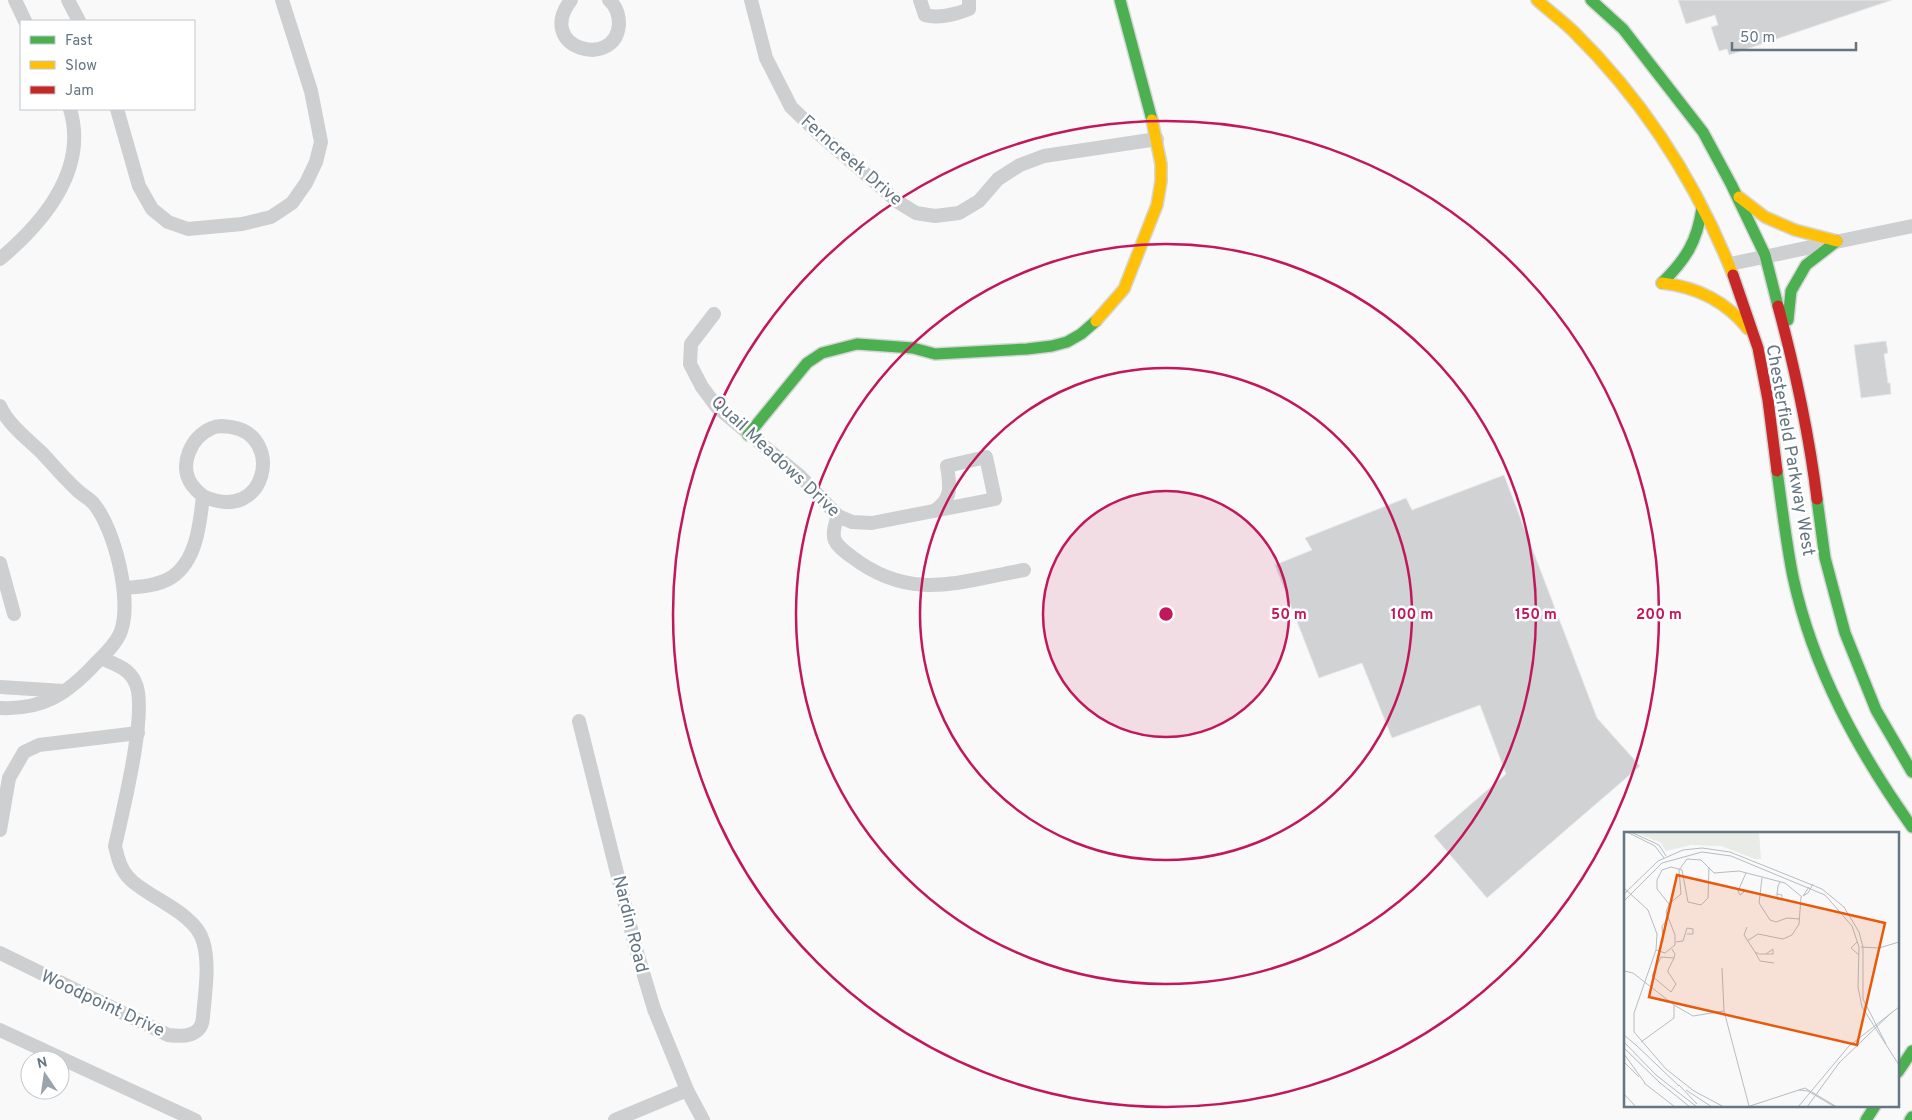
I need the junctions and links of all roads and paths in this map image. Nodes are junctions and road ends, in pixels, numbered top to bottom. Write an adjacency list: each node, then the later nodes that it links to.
1 (15, 0): 12 (street)
2 (68, 0): 13 (street)
3 (282, 0): 15 (street)
4 (571, 0): 5 (street)
5 (609, 0)
6 (751, 0): 16 (street, Ferncreek Drive)
7 (920, 0): 8 (street)
8 (969, 0)
9 (1120, 0): 16 (street)
10 (1537, 0): 18 (street, Chesterfield Parkway West)
11 (1591, 0): 17 (street, Chesterfield Parkway West)
12 (24, 20)
13 (78, 20)
14 (70, 110): 22 (street)
15 (117, 110)
16 (1157, 139): 28 (street)
17 (1736, 195): 20 (street); 21 (street, Chesterfield Parkway West)
18 (1702, 208): 23 (street, Chesterfield Parkway West); 26 (street)
19 (1912, 226): 20 (street)
20 (1837, 242): 21 (street); 25 (street)
21 (1765, 255): 23 (street); 25 (street, Chesterfield Parkway West)
22 (0, 258)
23 (1730, 264): 26 (street, Chesterfield Parkway West)
24 (714, 314): 28 (street, Quail Meadows Drive)
25 (1787, 337): 42 (street, Chesterfield Parkway West)
26 (1754, 339): 43 (street, Chesterfield Parkway West)
27 (0, 409): 34 (street)
28 (748, 435): 31 (street, Quail Meadows Drive)
29 (203, 496): 29 (street); 34 (street)
30 (934, 511): 30 (street, Quail Meadows Drive); 31 (street, Quail Meadows Drive)
31 (838, 516): 33 (street)
32 (0, 563): 35 (street)
33 (1024, 570)
34 (124, 588): 36 (street)
35 (14, 614)
36 (101, 658): 38 (street); 41 (street, Woodpoint Drive)
37 (0, 687): 38 (street)
38 (64, 691): 39 (street)
39 (0, 708)
40 (580, 721): 49 (street, Nardin Road)
41 (138, 733): 44 (street); 45 (street, Woodpoint Drive)
42 (1912, 772)
43 (1912, 827)
44 (0, 830)
45 (0, 952)
46 (0, 1030): 51 (street)
47 (1912, 1051): 48 (street)
48 (1900, 1069)
49 (688, 1090): 52 (street); 53 (street, Nardin Road)
50 (1874, 1108): 54 (street)
51 (194, 1120)
52 (615, 1120)
53 (703, 1120)
54 (1866, 1120)

